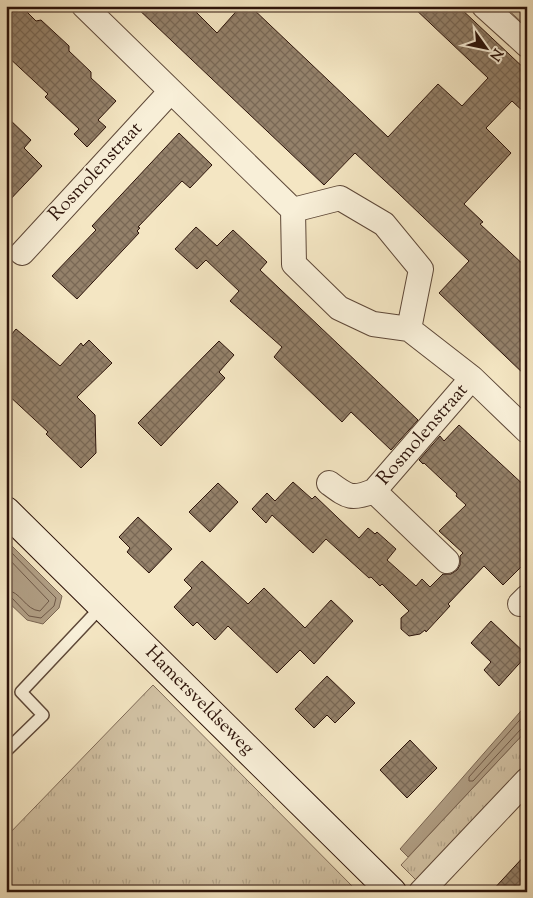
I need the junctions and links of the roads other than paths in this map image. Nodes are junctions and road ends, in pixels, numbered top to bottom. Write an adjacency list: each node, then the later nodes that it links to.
1 (84, 6): 4 (street)
2 (484, 6): 3 (street)
3 (527, 45)
4 (171, 91): 5 (street); 6 (street, Rosmolenstraat)
5 (293, 210): 7 (street, Rosmolenstraat); 7 (street)
6 (22, 254)
7 (409, 329): 8 (street, Rosmolenstraat)
8 (472, 378): 9 (street, Rosmolenstraat); 11 (street, Rosmolenstraat)
9 (527, 431)
10 (329, 483): 11 (street, Rosmolenstraat)
11 (374, 491): 13 (street, Rosmolenstraat)
12 (6, 511): 14 (street, Hamersveldseweg)
13 (447, 561)
14 (102, 606): 15 (lane); 17 (street, Hamersveldseweg)
15 (6, 751)
16 (527, 780): 18 (street)
17 (392, 892)
18 (421, 892)

